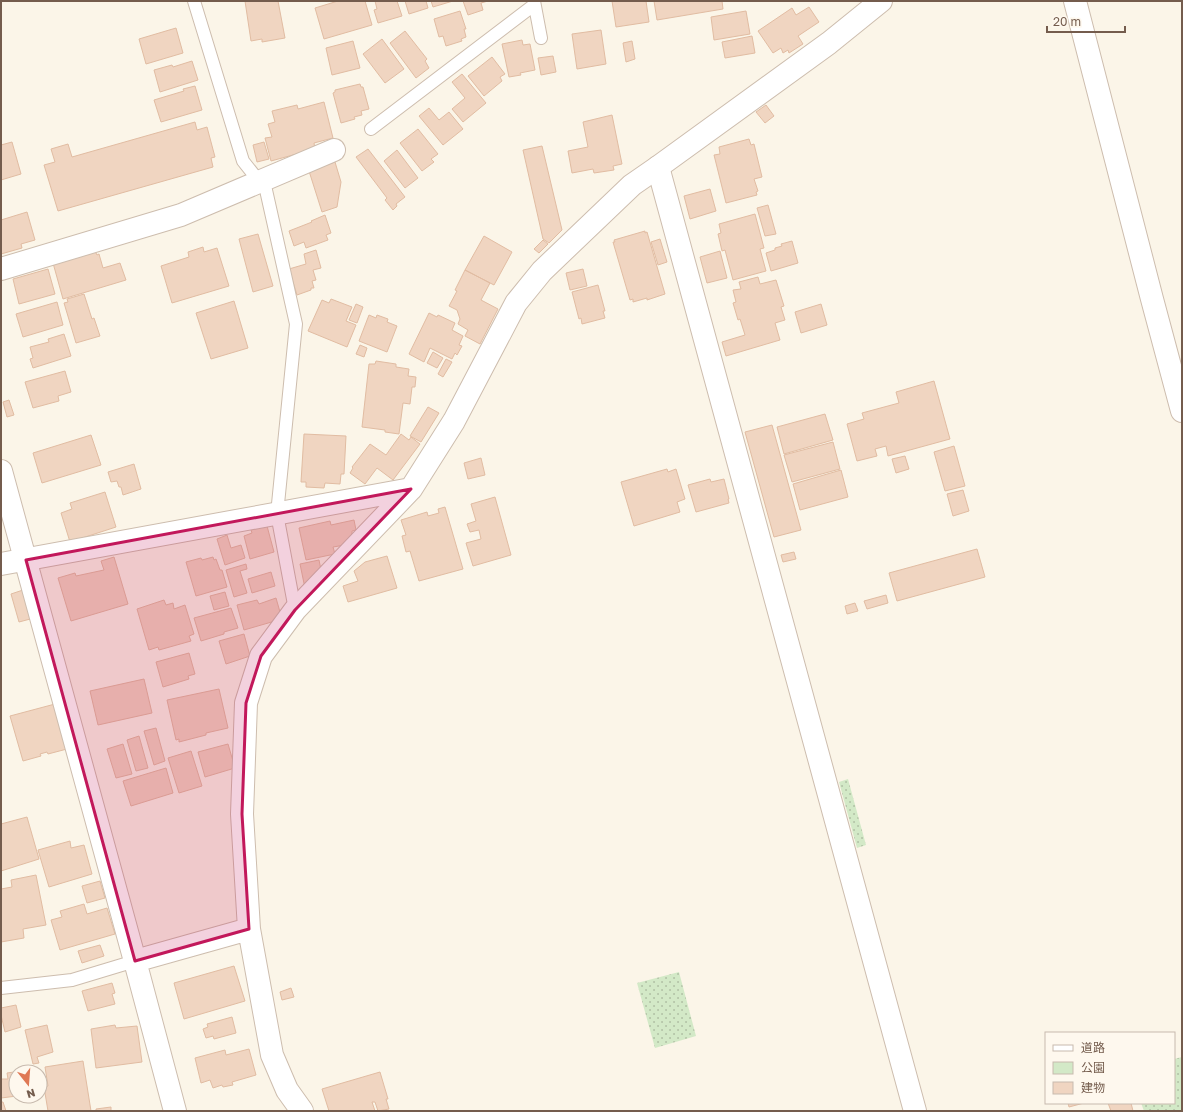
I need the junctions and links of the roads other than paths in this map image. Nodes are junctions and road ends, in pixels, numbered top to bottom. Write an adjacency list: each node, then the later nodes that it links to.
1 (194, 1): 9 (lane)
2 (881, 1): 8 (street)
3 (1076, 1): 11 (street)
4 (534, 3): 5 (lane); 6 (lane)
5 (542, 38)
6 (371, 129)
7 (334, 150): 9 (street)
8 (658, 167): 13 (street); 23 (street)
9 (259, 181): 10 (street); 14 (lane)
10 (1, 269)
11 (1182, 411)
12 (1, 471): 15 (street)
13 (411, 489): 14 (street); 17 (street)
14 (277, 514): 15 (street); 17 (lane)
15 (26, 560): 16 (street); 19 (street)
16 (1, 564)
17 (296, 610): 18 (street)
18 (250, 929): 19 (street); 22 (street)
19 (135, 961): 20 (lane); 21 (street)
20 (1, 988)
21 (175, 1111)
22 (302, 1111)
23 (916, 1111)

